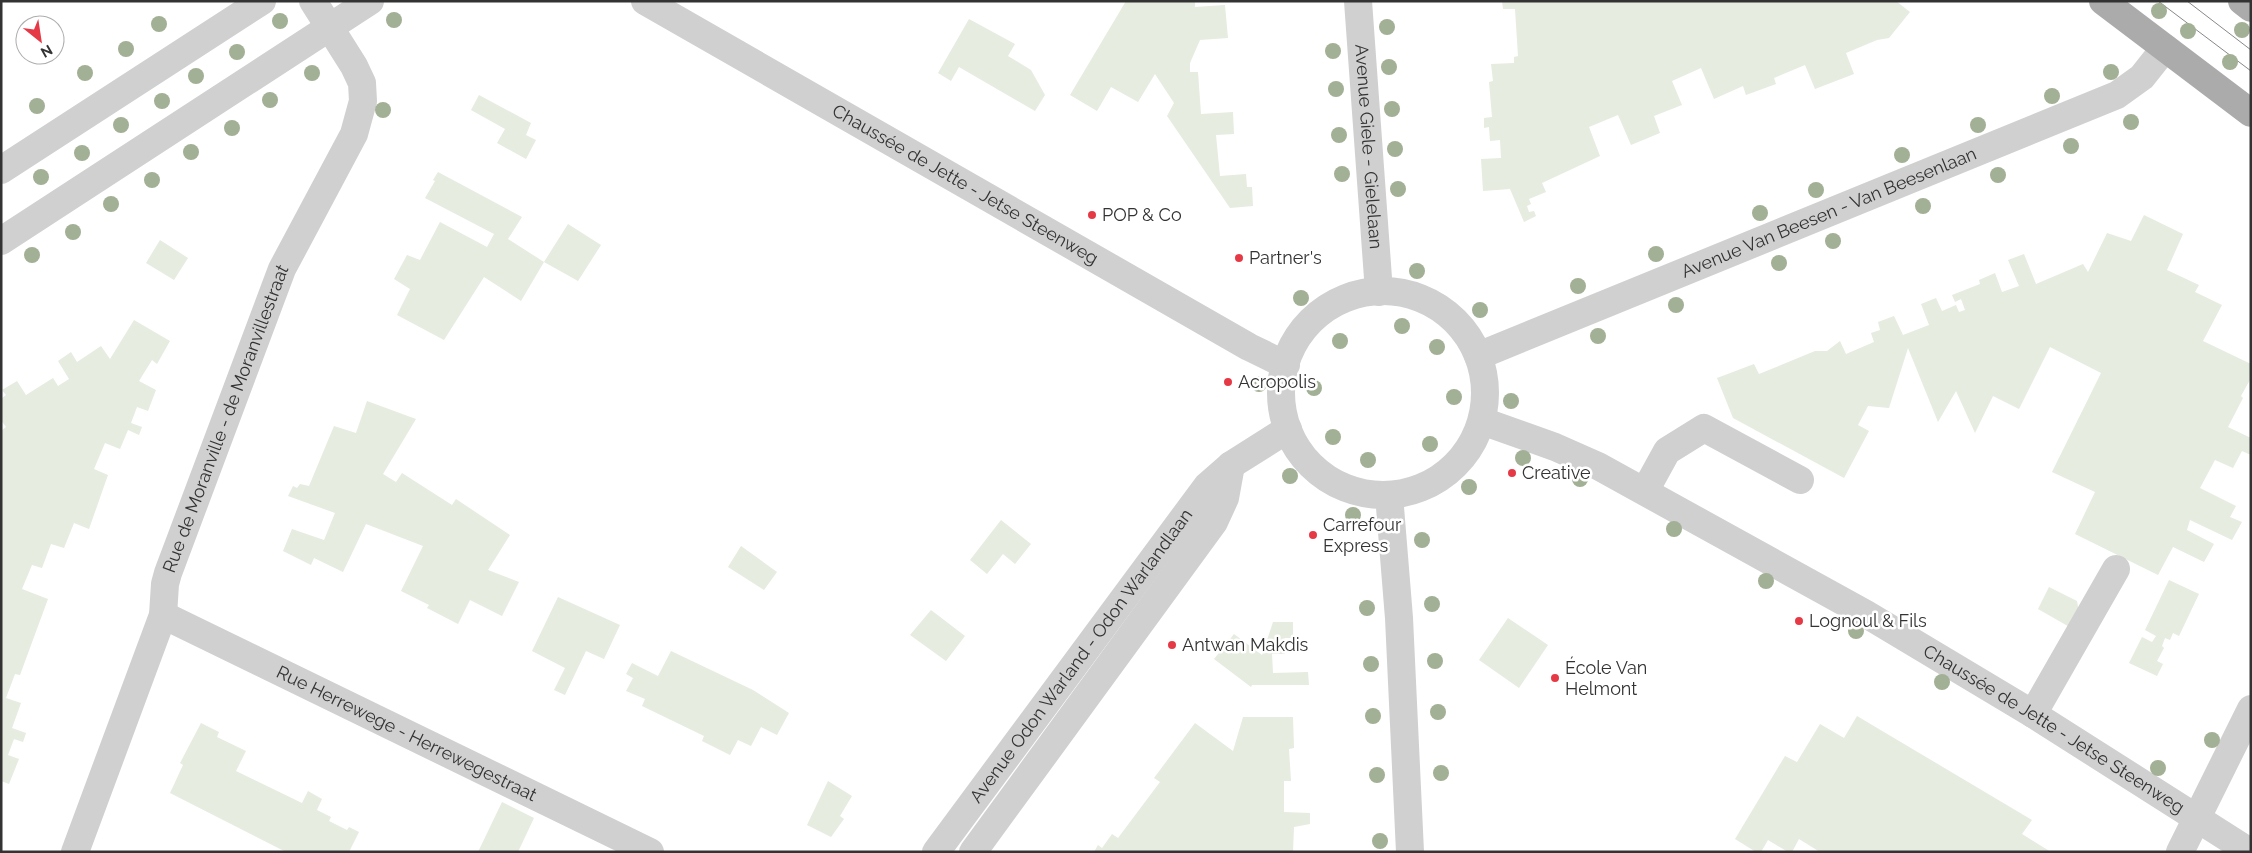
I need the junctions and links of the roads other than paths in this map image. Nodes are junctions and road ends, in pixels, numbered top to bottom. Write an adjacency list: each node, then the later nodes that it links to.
1 (262, 1): 12 (street)
2 (313, 1): 9 (street, Rue de Moranville - de Moranvillestraat)
3 (370, 1): 9 (street)
4 (645, 1): 16 (street, Chaussée de Jette - Jetse Steenweg)
5 (1358, 1): 14 (street, Avenue Giele - Gielelaan)
6 (2103, 1): 10 (main road)
7 (2242, 1): 8 (main road)
8 (2251, 8)
9 (330, 26): 13 (street); 24 (street, Rue de Moranville - de Moranvillestraat)
10 (2165, 48): 11 (main road); 15 (street, Avenue Van Beesen - Van Beesenlaan)
11 (2251, 113)
12 (1, 170)
13 (1, 241)
14 (1379, 292): 15 (street); 16 (street)
15 (1478, 356): 17 (street)
16 (1286, 365): 18 (street)
17 (1482, 421): 21 (street, Chaussée de Jette - Jetse Steenweg); 22 (street)
18 (1288, 428): 19 (street, Avenue Odon Warland - Odon Warlandlaan); 22 (street)
19 (1231, 465): 30 (street, Avenue Odon Warland - Odon Warlandlaan); 31 (street, Avenue Odon Warland - Odon Warlandlaan)
20 (1800, 480): 21 (street)
21 (1645, 491): 26 (street, Chaussée de Jette - Jetse Steenweg)
22 (1389, 495): 32 (street)
23 (2116, 569): 26 (street)
24 (163, 615): 28 (street, Rue de Moranville - de Moranvillestraat); 29 (street, Rue Herrewege - Herrewegestraat)
25 (2251, 709): 27 (street)
26 (2033, 714): 27 (street, Chaussée de Jette - Jetse Steenweg)
27 (2197, 818): 33 (street); 34 (street, Chaussée de Jette - Jetse Steenweg)
28 (75, 852)
29 (650, 852)
30 (936, 852)
31 (973, 852)
32 (1410, 852)
33 (2180, 852)
34 (2250, 852)

